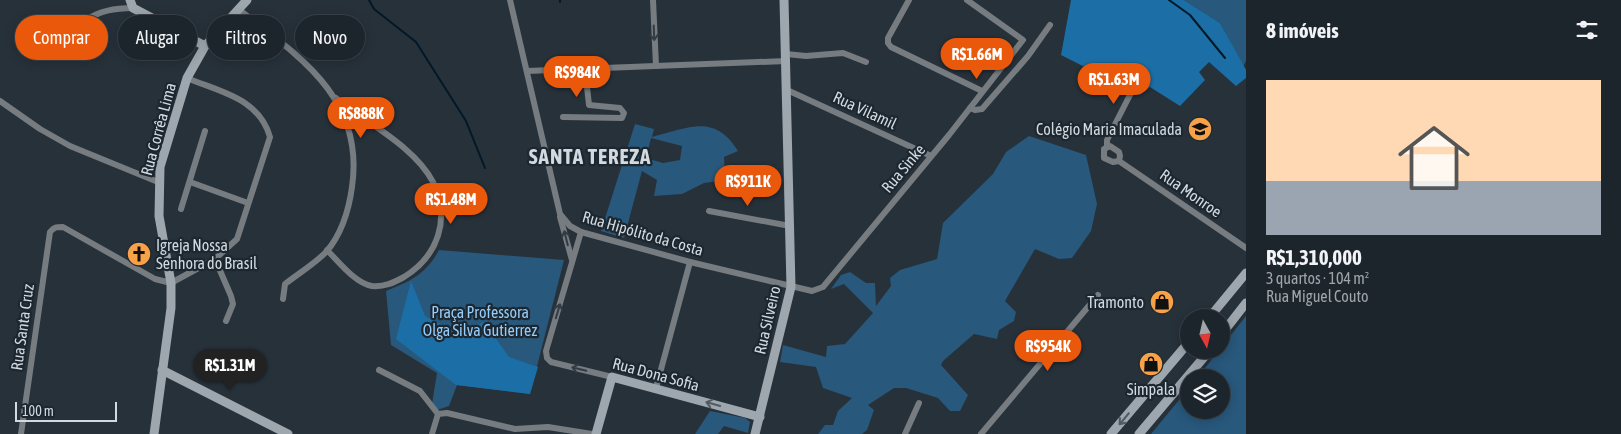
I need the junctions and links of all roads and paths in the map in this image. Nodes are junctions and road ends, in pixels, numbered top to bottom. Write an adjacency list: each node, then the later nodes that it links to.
1 (247, 0): 8 (street, Rua Corrêa Lima)
2 (510, 0): 16 (street, Rua Hipólito da Costa)
3 (653, 0): 14 (street, one-way to 14)
4 (784, 0): 12 (street, Rua Silveiro)
5 (909, 0): 20 (street)
6 (967, 0): 20 (street, Rua Sinke)
7 (132, 4): 9 (street); 11 (street)
8 (238, 9): 11 (street, Rua Corrêa Lima); 21 (street)
9 (96, 15)
10 (1050, 25): 23 (street)
11 (205, 46): 17 (street, Rua Corrêa Lima)
12 (786, 57): 13 (street); 14 (street); 19 (street, Rua Silveiro)
13 (866, 62)
14 (656, 66): 15 (street)
15 (585, 69): 16 (street); 24 (street)
16 (527, 71): 34 (street, Rua Hipólito da Costa)
17 (186, 78): 29 (street, Rua Corrêa Lima); 31 (street)
18 (1133, 89): 26 (street)
19 (787, 90): 27 (street, Rua Vilamil); 35 (street, Rua Silveiro)
20 (982, 91): 23 (street, Rua Sinke)
21 (336, 98): 38 (street); 38 (street)
22 (0, 101): 29 (street)
23 (970, 108): 27 (street, Rua Sinke)
24 (563, 117)
25 (205, 131): 30 (street)
26 (1107, 147): 28 (street, Rua Monroe); 28 (street, Rua Monroe)
27 (931, 156): 44 (street, Rua Sinke)
28 (1120, 161): 37 (street, Rua Monroe)
29 (158, 182): 43 (street, Rua Corrêa Lima)
30 (190, 182): 31 (street); 32 (street)
31 (248, 203): 39 (street)
32 (181, 209)
33 (709, 211): 35 (street)
34 (560, 214): 36 (street, Rua Hipólito da Costa); 40 (street, one-way to 34)
35 (790, 226): 44 (street, Rua Silveiro)
36 (581, 232): 40 (street); 41 (street, Rua Hipólito da Costa)
37 (1246, 248)
38 (327, 250): 46 (street)
39 (215, 258): 43 (street); 49 (street)
40 (572, 262): 55 (street, Rua Dona Sofia, one-way to 40)
41 (690, 262): 44 (street, Rua Hipólito da Costa); 56 (street)
42 (1246, 273): 48 (street)
43 (171, 284): 53 (street, Rua Corrêa Lima); 60 (street, Rua Santa Cruz)
44 (791, 287): 59 (street, Rua Silveiro)
45 (1098, 295): 67 (street)
46 (283, 299)
47 (1246, 303): 50 (street)
48 (1216, 309)
49 (226, 321)
50 (1230, 323)
51 (1180, 353): 68 (street, one-way to 68)
52 (1202, 359): 69 (street)
53 (162, 370): 61 (street, Rua Corrêa Lima); 62 (street)
54 (379, 370): 58 (street)
55 (612, 377): 56 (street, Rua Dona Sofia); 64 (street)
56 (656, 388): 59 (street, Rua Dona Sofia, one-way to 56)
57 (919, 404): 66 (street)
58 (438, 414): 63 (street); 64 (street)
59 (760, 417): 65 (street, Rua Silveiro)
60 (21, 434)
61 (154, 434)
62 (288, 434)
63 (432, 434)
64 (594, 434)
65 (755, 434)
66 (905, 434)
67 (981, 434)
68 (1111, 434)
69 (1139, 434)

